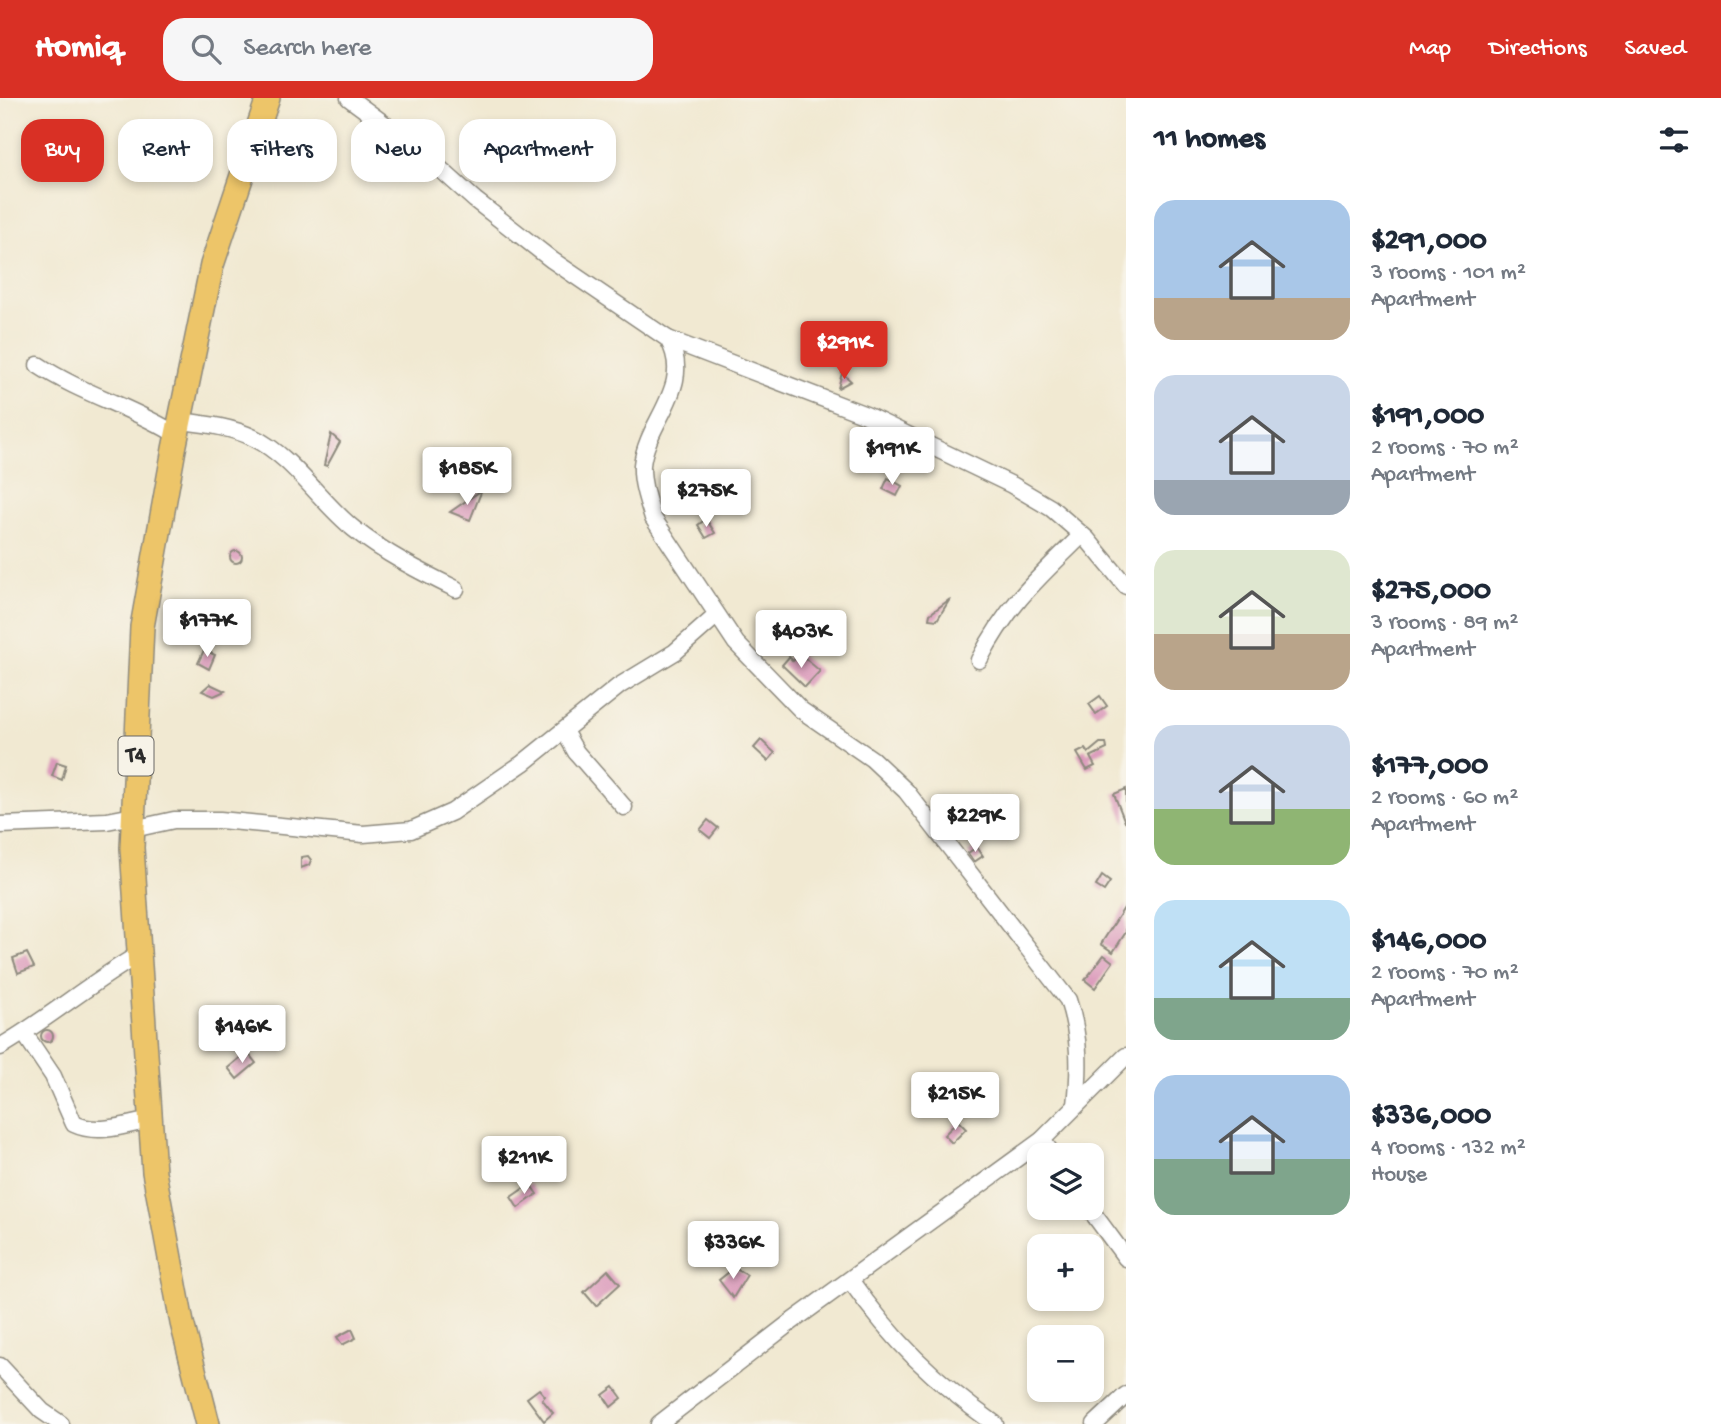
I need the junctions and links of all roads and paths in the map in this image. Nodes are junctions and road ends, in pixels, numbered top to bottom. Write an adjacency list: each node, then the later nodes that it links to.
1 (268, 98): 5 (highway, T4)
2 (349, 98): 3 (street)
3 (668, 339): 6 (street); 9 (street)
4 (38, 365): 5 (street)
5 (179, 428): 8 (street); 13 (highway, T4)
6 (1082, 535): 7 (street); 10 (street)
7 (1126, 586)
8 (456, 589)
9 (717, 615): 11 (street); 19 (street)
10 (979, 660)
11 (564, 731): 12 (street); 13 (street)
12 (624, 807)
13 (133, 823): 14 (street); 15 (highway, T4)
14 (0, 825)
15 (138, 955): 16 (street); 20 (highway, T4)
16 (24, 1033): 17 (street); 20 (street)
17 (0, 1047)
18 (1126, 1056): 19 (street)
19 (1076, 1105): 21 (street)
20 (150, 1120): 29 (highway, T4)
21 (1042, 1140): 22 (street); 25 (street)
22 (1044, 1143)
23 (1098, 1220): 24 (street)
24 (1126, 1258)
25 (850, 1280): 30 (street); 31 (street)
26 (0, 1366): 28 (street)
27 (1126, 1395): 32 (street)
28 (61, 1424)
29 (208, 1424)
30 (659, 1424)
31 (995, 1424)
32 (1095, 1424)

